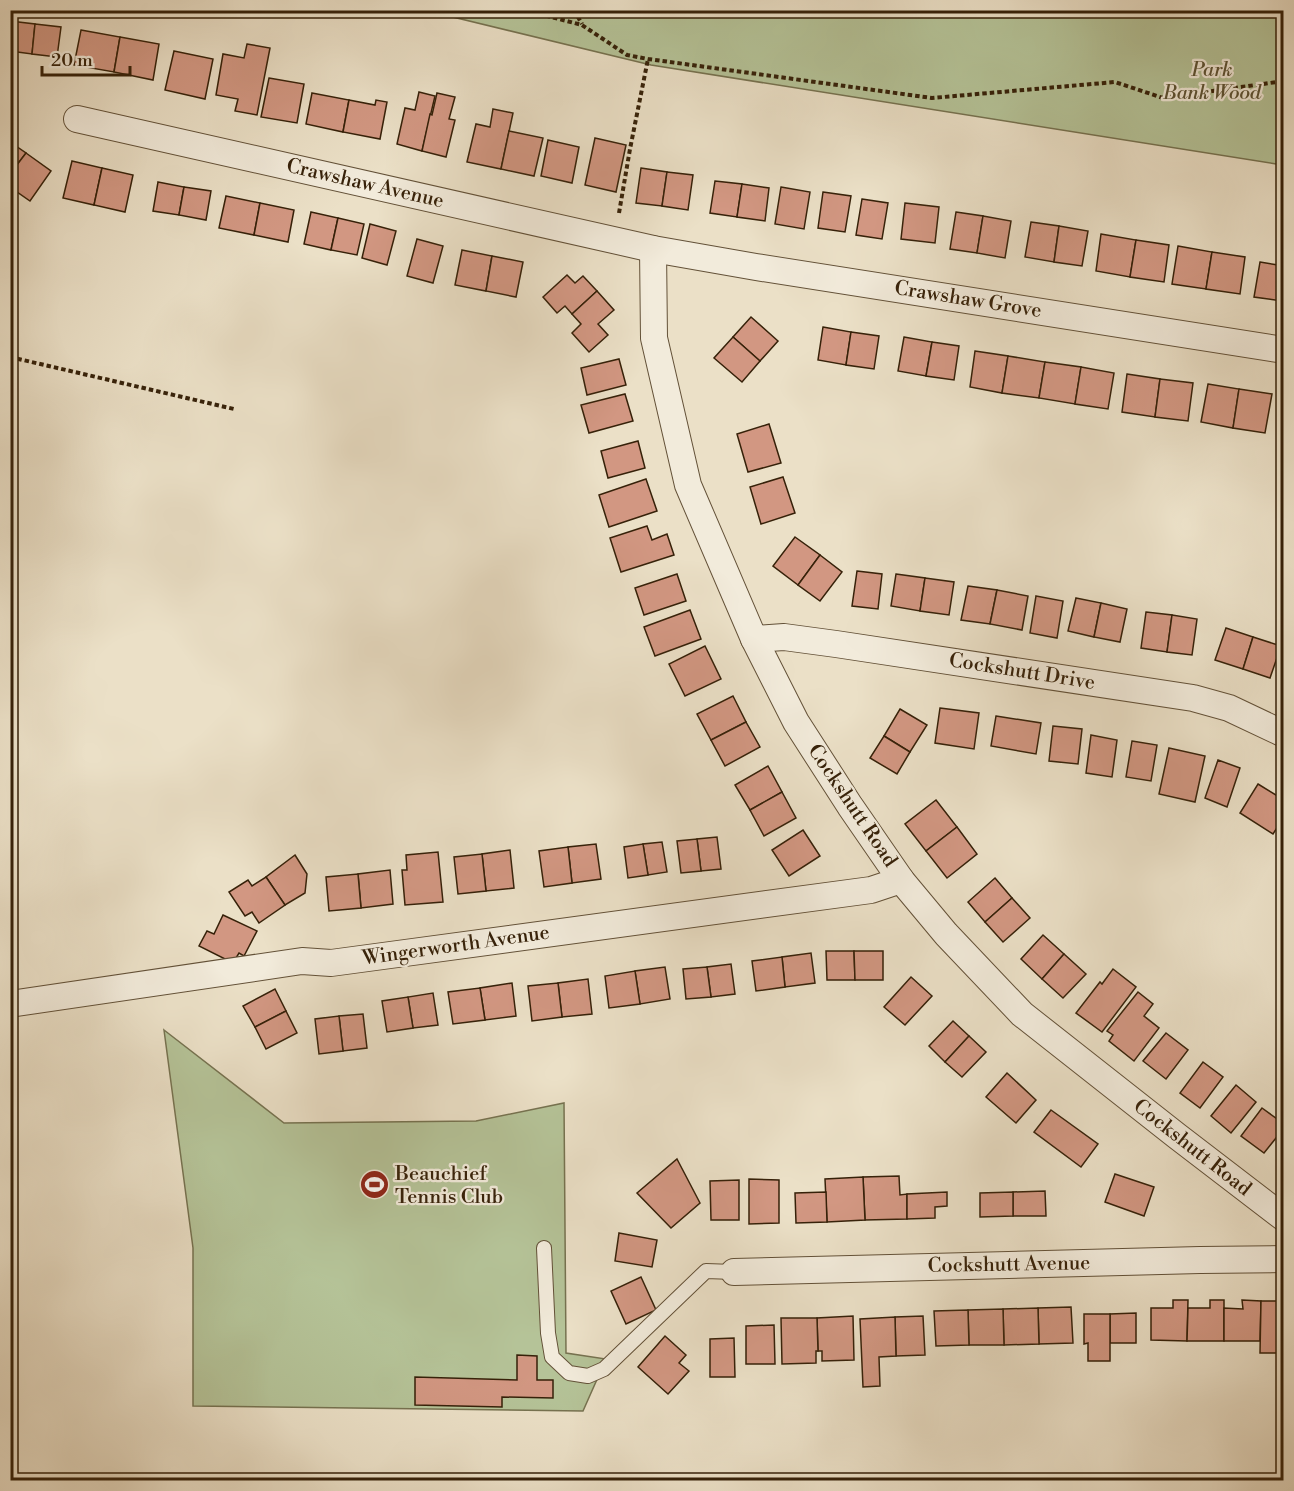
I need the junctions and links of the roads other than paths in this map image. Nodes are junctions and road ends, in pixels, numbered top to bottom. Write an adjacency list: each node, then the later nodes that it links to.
1 (77, 119): 2 (street, Crawshaw Avenue)
2 (653, 249): 3 (street, Crawshaw Grove); 4 (street, Cockshutt Road)
3 (1284, 350)
4 (754, 639): 5 (street, Cockshutt Drive); 6 (street, Cockshutt Road)
5 (1284, 734)
6 (901, 880): 7 (street, Wingerworth Avenue); 8 (street, Cockshutt Road)
7 (10, 1004)
8 (1284, 1218)
9 (544, 1248): 11 (lane)
10 (1284, 1259): 11 (street, Cockshutt Avenue)
11 (734, 1272)

